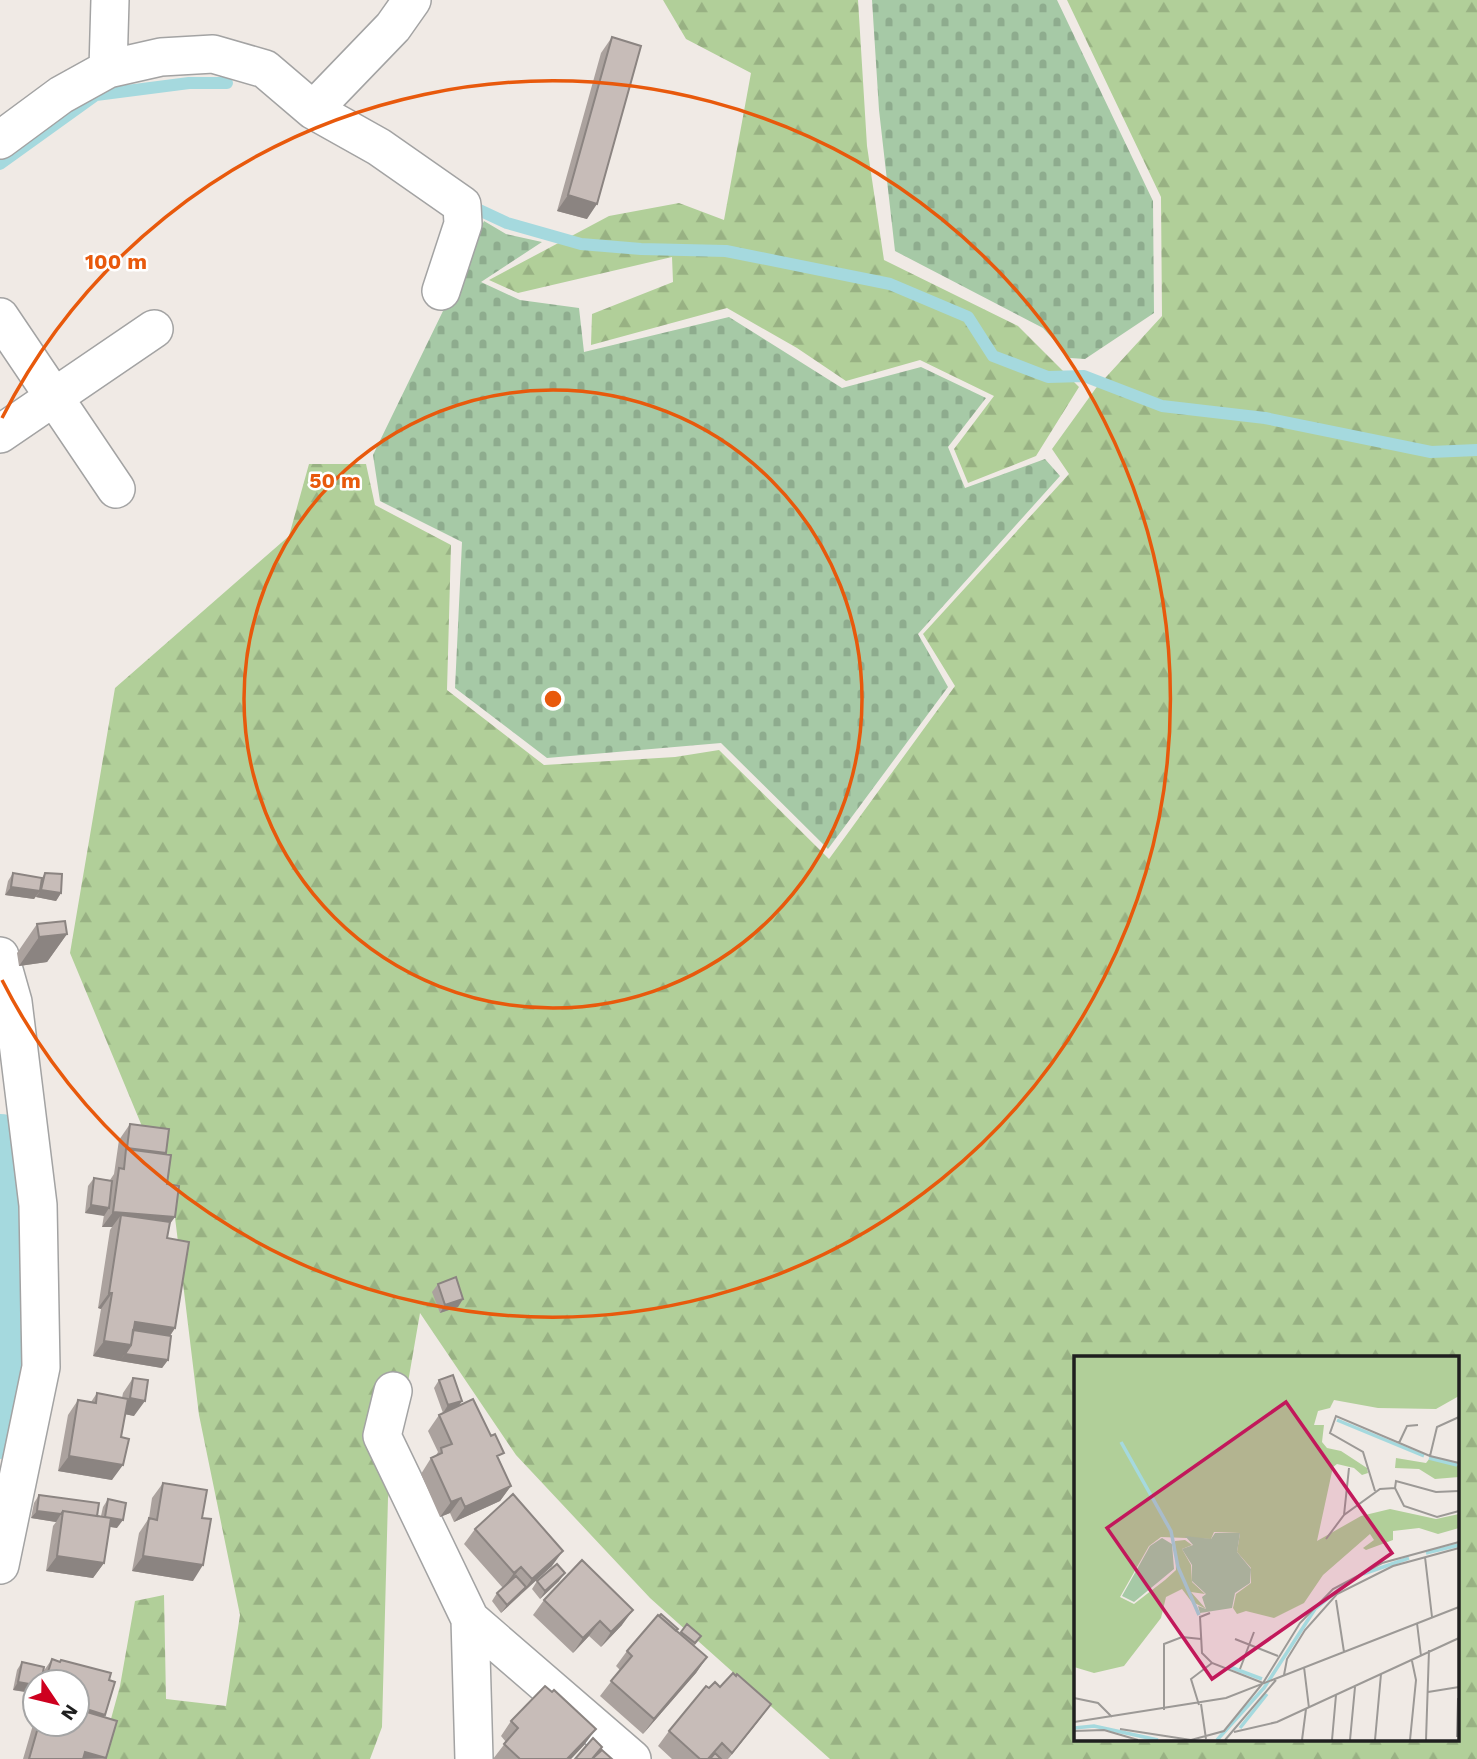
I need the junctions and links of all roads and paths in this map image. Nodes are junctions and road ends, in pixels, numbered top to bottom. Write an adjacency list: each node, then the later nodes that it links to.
1 (110, 0): 3 (street)
2 (412, 0): 4 (street)
3 (108, 69): 4 (street); 5 (street)
4 (313, 110): 6 (street)
5 (0, 140)
6 (441, 291)
7 (0, 317): 9 (street)
8 (154, 329): 9 (street)
9 (55, 397): 10 (street); 11 (street)
10 (0, 434)
11 (116, 489)
12 (0, 956): 14 (street)
13 (393, 1391): 15 (street)
14 (0, 1566)
15 (470, 1619): 16 (street); 17 (street)
16 (474, 1759)
17 (632, 1759)

